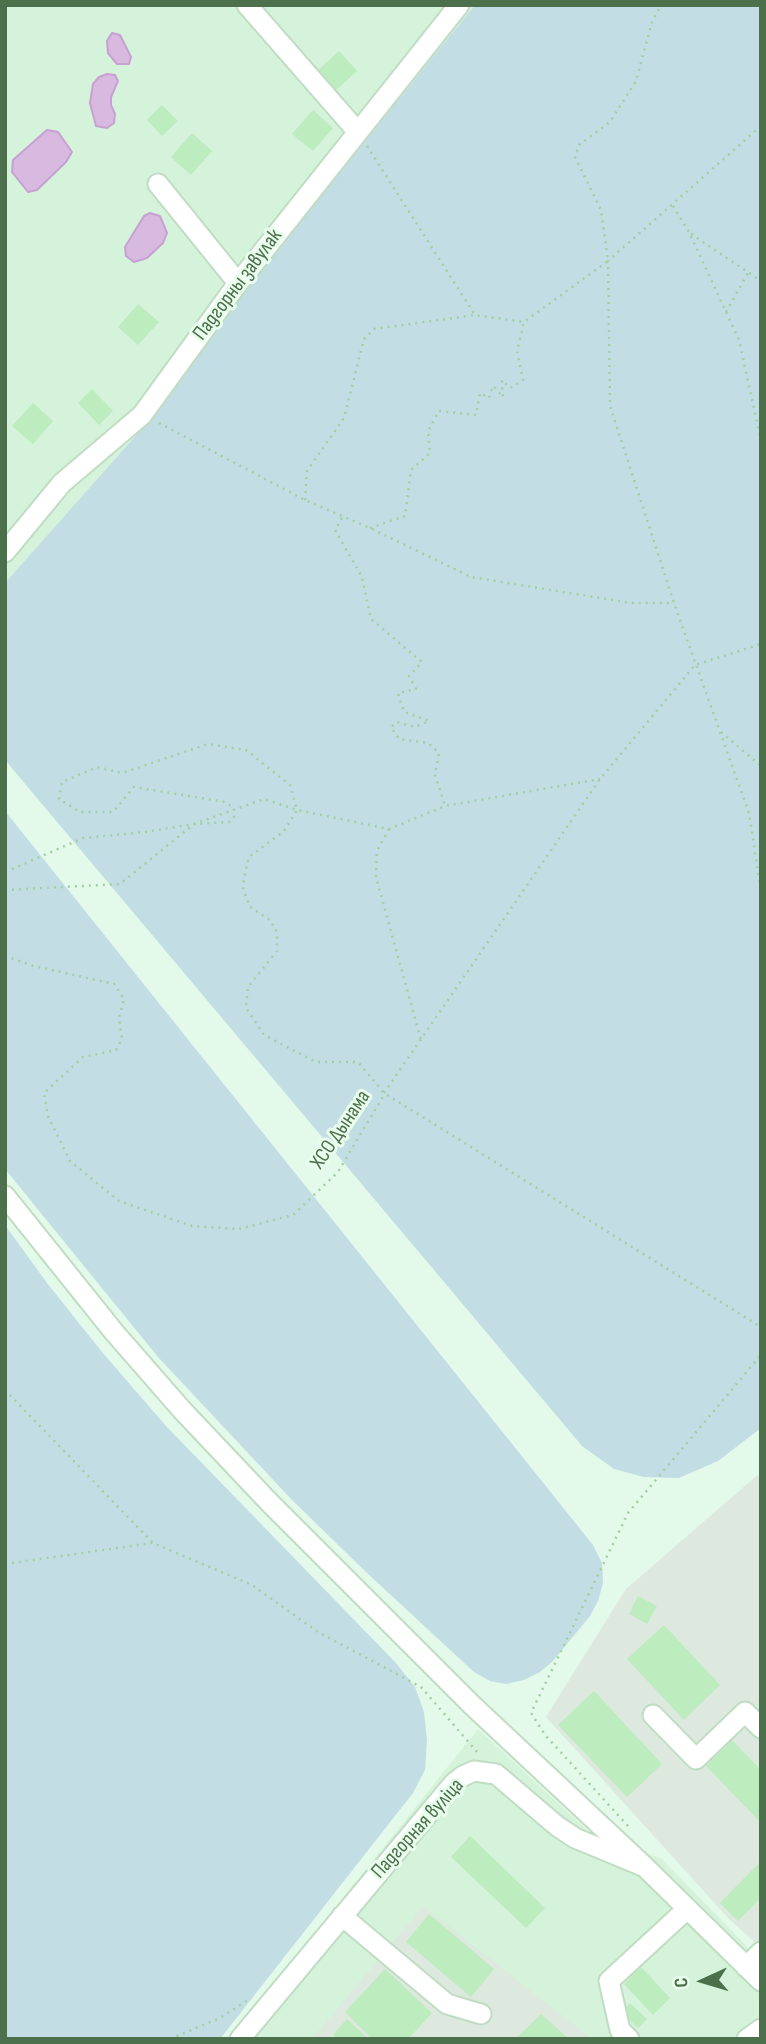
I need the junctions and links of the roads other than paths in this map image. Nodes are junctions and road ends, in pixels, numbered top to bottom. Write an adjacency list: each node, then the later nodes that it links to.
1 (247, 5): 3 (street)
2 (458, 5): 3 (street, Падгорны завулак)
3 (357, 131): 5 (street, Падгорны завулак)
4 (158, 184): 5 (street)
5 (238, 283): 6 (street, Падгорны завулак)
6 (5, 552)
7 (5, 1196): 10 (street)
8 (653, 1715): 9 (street)
9 (761, 1728)
10 (645, 1867): 11 (street, Падгорная вуліца); 12 (street, Падгорная вуліца)
11 (687, 1909): 14 (street, Падгорная вуліца); 19 (street)
12 (342, 1916): 16 (street); 18 (street, Падгорная вуліца)
13 (761, 1952): 14 (street)
14 (746, 1966): 15 (street, Падгорная вуліца)
15 (761, 1981)
16 (481, 2014)
17 (761, 2029): 20 (street)
18 (240, 2039)
19 (629, 2039)
20 (747, 2039)

